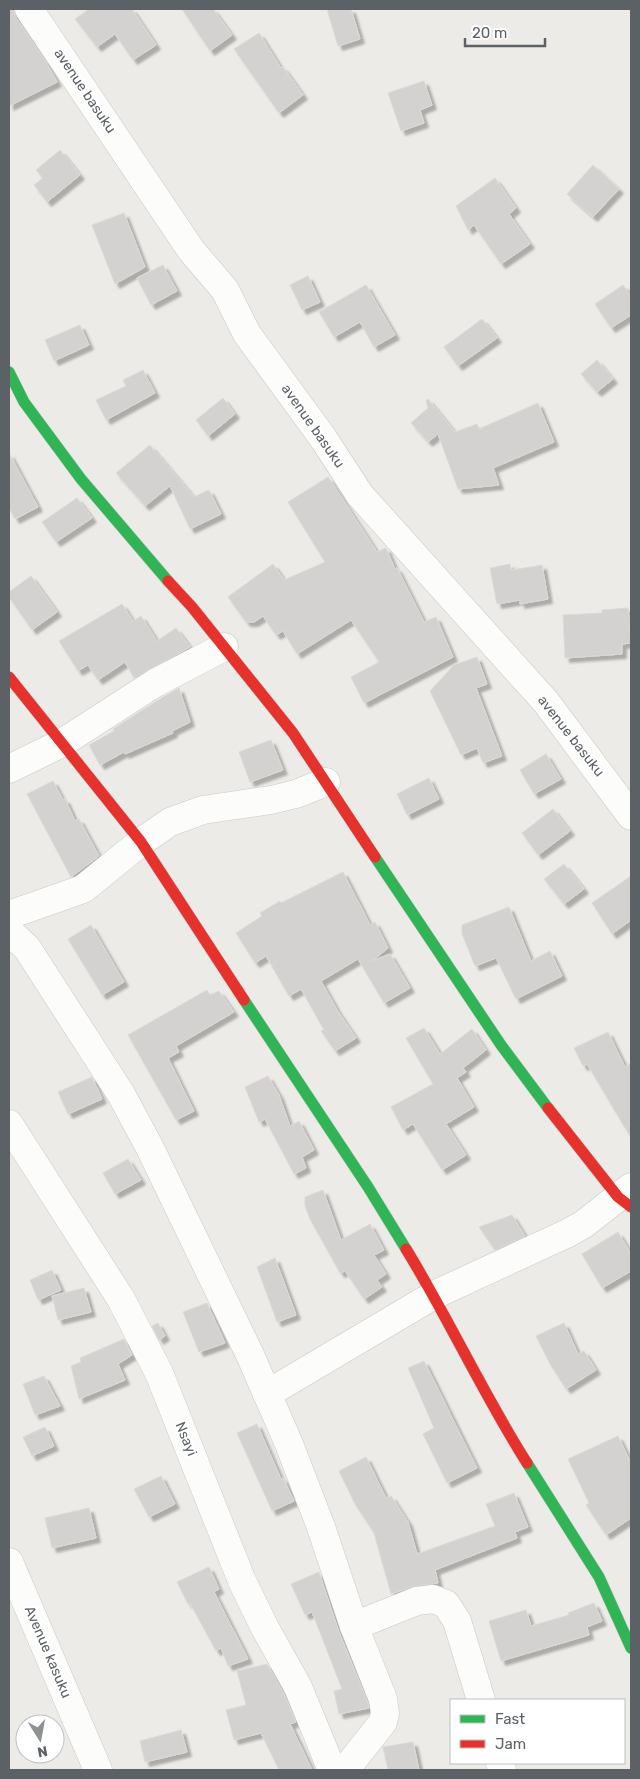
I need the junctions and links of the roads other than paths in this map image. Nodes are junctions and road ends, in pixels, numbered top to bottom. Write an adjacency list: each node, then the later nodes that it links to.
1 (29, 9): 8 (street, avenue basuku)
2 (9, 372): 3 (street)
3 (224, 647): 5 (street); 7 (street)
4 (9, 678): 5 (street)
5 (62, 743): 6 (street); 9 (street)
6 (9, 769)
7 (326, 782): 9 (street); 13 (street)
8 (631, 816)
9 (141, 842): 10 (street); 14 (street)
10 (9, 915)
11 (9, 933): 15 (street)
12 (9, 1124): 21 (street, Nsayi)
13 (627, 1197): 14 (street)
14 (434, 1295): 15 (street); 18 (street)
15 (267, 1394): 17 (street)
16 (9, 1562): 20 (street, Avenue kasuku)
17 (354, 1626): 19 (street); 22 (street)
18 (631, 1648)
19 (481, 1699)
20 (98, 1770)
21 (332, 1770)
22 (345, 1770)

